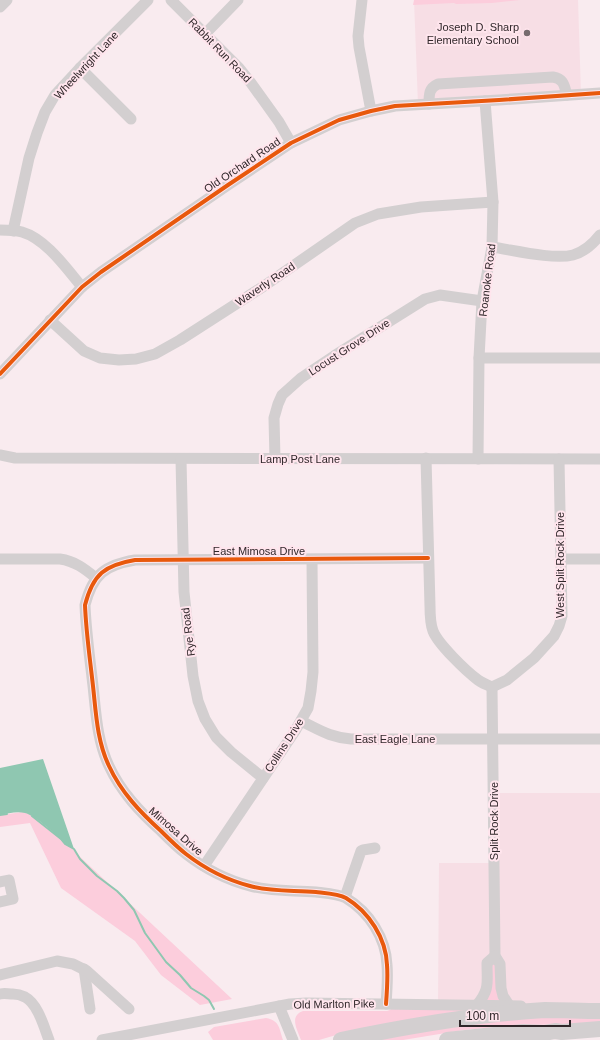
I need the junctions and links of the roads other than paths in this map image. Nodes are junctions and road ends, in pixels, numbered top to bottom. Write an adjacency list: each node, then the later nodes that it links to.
1 (7, 0): 6 (street)
2 (148, 0): 8 (street, Wheelwright Lane)
3 (171, 0): 7 (street, Rabbit Run Road)
4 (238, 0): 7 (street)
5 (362, 0): 13 (street)
6 (0, 7)
7 (205, 34): 15 (street, Rabbit Run Road)
8 (80, 68): 14 (street); 18 (street, Wheelwright Lane)
9 (600, 93): 10 (street, Old Orchard Road)
10 (567, 95): 11 (street); 12 (street, Old Orchard Road)
11 (429, 99): 12 (street, Old Orchard Road); 13 (street, Old Orchard Road)
12 (485, 101): 16 (street, Roanoke Road)
13 (371, 111): 15 (street, Old Orchard Road)
14 (131, 119)
15 (291, 143): 21 (street, Old Orchard Road)
16 (493, 202): 20 (street, Roanoke Road); 23 (street, Waverly Road)
17 (0, 230): 18 (street)
18 (13, 231): 21 (street)
19 (600, 235): 20 (street)
20 (492, 247): 22 (street, Roanoke Road)
21 (82, 287): 23 (street, Old Orchard Road)
22 (482, 301): 24 (street, Roanoke Road); 30 (street, Locust Grove Drive)
23 (50, 320): 26 (street, Old Orchard Road)
24 (479, 358): 25 (street); 31 (street, Roanoke Road)
25 (600, 358)
26 (0, 374)
27 (0, 455): 29 (street, Lamp Post Lane)
28 (426, 458): 30 (street, Lamp Post Lane); 31 (street, Lamp Post Lane); 35 (street)
29 (181, 459): 30 (street, Lamp Post Lane); 38 (street, Rye Road)
30 (275, 459)
31 (478, 459): 32 (street, Lamp Post Lane)
32 (559, 459): 33 (street, Lamp Post Lane); 36 (street, West Split Rock Drive)
33 (600, 459)
34 (0, 558): 40 (street)
35 (428, 558): 39 (street, East Mimosa Drive); 41 (street)
36 (561, 559): 37 (street); 41 (street, West Split Rock Drive)
37 (600, 559)
38 (183, 560): 39 (street, East Mimosa Drive); 40 (street, East Mimosa Drive); 45 (street, Rye Road)
39 (312, 560): 42 (street, Collins Drive)
40 (96, 578): 47 (street, Mimosa Drive)
41 (492, 687): 43 (street, Split Rock Drive)
42 (301, 720): 43 (street, East Eagle Lane); 45 (street, Collins Drive)
43 (493, 739): 44 (street, East Eagle Lane); 51 (street, Split Rock Drive)
44 (600, 739)
45 (263, 778): 47 (street, Collins Drive)
46 (375, 848): 49 (street)
47 (204, 866): 49 (street, Mimosa Drive)
48 (0, 882): 50 (street)
49 (345, 897): 55 (street, Mimosa Drive)
50 (0, 902)
51 (494, 956): 56 (street, Split Rock Drive); 57 (street, Split Rock Drive)
52 (84, 969): 53 (street); 59 (street); 60 (street)
53 (0, 975)
54 (0, 994): 64 (street)
55 (386, 1004): 56 (street, Old Marlton Pike); 58 (street, Old Marlton Pike)
56 (477, 1005): 57 (street, Old Marlton Pike)
57 (509, 1005): 61 (street, Old Marlton Pike)
58 (280, 1006): 65 (street, Old Marlton Pike); 66 (street)
59 (90, 1009)
60 (129, 1009)
61 (570, 1010): 62 (highway); 67 (highway)
62 (600, 1011)
63 (600, 1029): 68 (highway)
64 (49, 1040)
65 (102, 1040)
66 (292, 1040)
67 (342, 1040)
68 (447, 1040)

